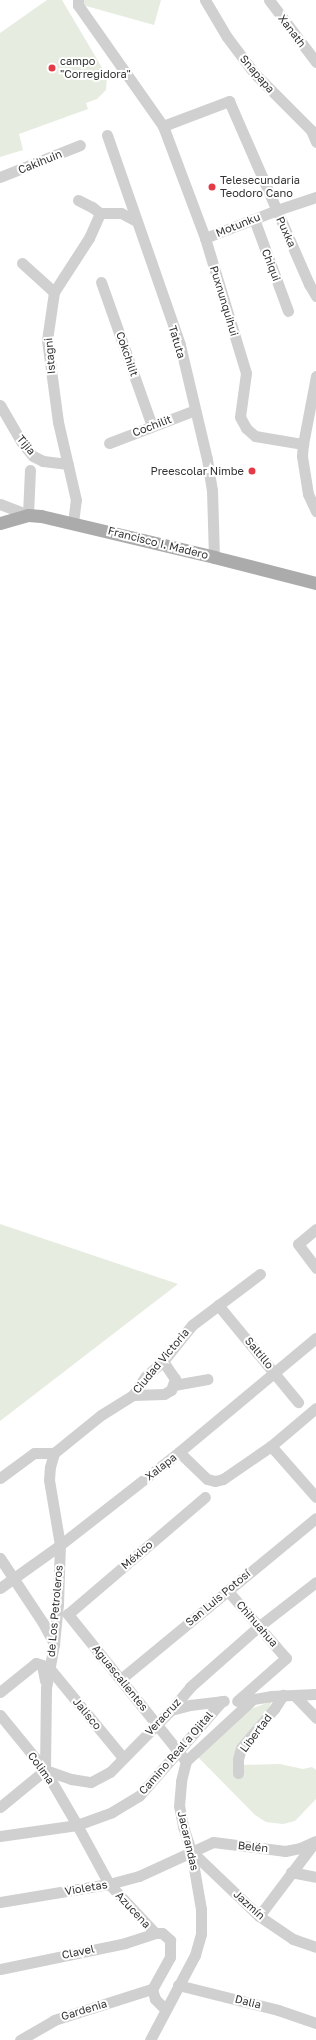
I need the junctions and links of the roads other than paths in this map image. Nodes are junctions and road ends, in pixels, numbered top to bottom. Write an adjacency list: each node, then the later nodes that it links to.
1 (78, 0): 5 (street, Puxnunquihui)
2 (205, 0): 7 (street, Snapapa)
3 (269, 0): 4 (street, Xanath)
4 (316, 62)
5 (161, 123): 12 (street, Puxka); 16 (street, Puxnunquihui)
6 (107, 135): 15 (street, Tatuta)
7 (316, 142)
8 (80, 145): 9 (street, Cakihuin)
9 (0, 177)
10 (316, 197): 12 (street, Motunku)
11 (78, 200): 13 (street)
12 (277, 210): 14 (street, Motunku); 20 (street, Puxka)
13 (100, 213): 15 (street); 19 (street, Istagni)
14 (254, 219): 16 (street, Motunku); 21 (street, Chiqui)
15 (136, 220): 24 (street, Tatuta)
16 (205, 238): 27 (street, Puxnunquihui)
17 (22, 264): 19 (street)
18 (102, 282): 25 (street, Cokchilit)
19 (54, 292): 28 (street, Istagni)
20 (316, 296)
21 (288, 311)
22 (316, 376): 27 (street)
23 (0, 405): 28 (street, Tijia)
24 (195, 410): 25 (street, Cochilit); 35 (street, Tatuta)
25 (152, 426): 26 (street, Cochilit)
26 (109, 443)
27 (303, 444): 31 (street)
28 (68, 464): 33 (street, Istagni)
29 (30, 470): 32 (street, Tijia)
30 (0, 504): 32 (street)
31 (316, 511)
32 (28, 515): 33 (main road, Francisco I. Madero); 34 (main road, Francisco I. Madero)
33 (73, 522): 35 (main road, Francisco I. Madero)
34 (0, 523)
35 (214, 557): 36 (main road, Francisco I. Madero)
36 (316, 583)
37 (316, 1229): 38 (street)
38 (316, 1268)
39 (260, 1274): 40 (street, Ciudad Victoria)
40 (218, 1305): 42 (street, Ciudad Victoria); 43 (street, Saltillo)
41 (316, 1338): 43 (street, Xalapa)
42 (163, 1362): 45 (street); 46 (street, Ciudad Victoria)
43 (276, 1374): 47 (street, Saltillo); 50 (street, Xalapa)
44 (206, 1379): 45 (street)
45 (174, 1385): 46 (street)
46 (133, 1395): 51 (street, Ciudad Victoria)
47 (298, 1402)
48 (316, 1408): 49 (street)
49 (271, 1446): 50 (street); 54 (street)
50 (179, 1452): 56 (street, Xalapa)
51 (54, 1453): 52 (street); 56 (street, de Los Petroleros)
52 (0, 1478)
53 (205, 1497): 62 (street, México)
54 (316, 1497)
55 (316, 1518): 61 (street, San Luis Potosí)
56 (60, 1545): 58 (street, Xalapa); 64 (street, de Los Petroleros)
57 (0, 1558): 58 (street)
58 (13, 1578): 60 (street, Xalapa); 64 (street)
59 (316, 1582): 63 (street, Veracruz)
60 (0, 1588)
61 (227, 1590): 63 (street, Chihuahua); 66 (street, San Luis Potosí)
62 (68, 1614): 66 (street, Aguascalientes)
63 (258, 1627): 74 (street, Chihuahua); 75 (street, Veracruz)
64 (54, 1644): 65 (street, de Los Petroleros)
65 (50, 1669): 67 (street, de Los Petroleros); 80 (street, Jalisco)
66 (122, 1678): 78 (street, Aguascalientes)
67 (46, 1688): 68 (street); 82 (street, de Los Petroleros)
68 (0, 1692)
69 (316, 1694): 71 (street)
70 (283, 1695): 71 (street); 72 (street); 83 (street, Libertad)
71 (294, 1695): 77 (street)
72 (253, 1699): 74 (street, Camino Real a Ojital); 81 (street)
73 (222, 1701): 74 (street, Camino Real a Ojital); 75 (street); 79 (street, Camino Real a Ojital)
74 (237, 1701)
75 (171, 1710): 78 (street, Veracruz)
76 (0, 1715): 82 (street, Colima)
77 (316, 1718)
78 (156, 1724): 79 (street, Aguascalientes); 80 (street, Veracruz)
79 (177, 1750): 81 (street, Aguascalientes); 85 (street, Camino Real a Ojital)
80 (123, 1758): 82 (street, Veracruz)
81 (186, 1761): 88 (street, Jacarandas)
82 (45, 1770): 84 (street); 85 (street, Colima)
83 (238, 1773)
84 (0, 1807)
85 (77, 1825): 86 (street, Camino Real a Ojital); 91 (street, Azucena)
86 (0, 1836)
87 (316, 1841): 88 (street, Belén); 89 (street)
88 (191, 1851): 91 (street, Violetas); 93 (street, Jazmín); 97 (street, Jacarandas)
89 (291, 1872): 90 (street); 93 (street)
90 (316, 1877)
91 (109, 1884): 92 (street, Violetas); 94 (street, Azucena)
92 (0, 1902)
93 (260, 1916): 95 (street, Jazmín)
94 (155, 1933): 96 (street, Clavel); 98 (street, Azucena)
95 (316, 1947)
96 (0, 1969)
97 (178, 1985): 99 (street, Jacarandas); 100 (street, Dalia)
98 (152, 1989): 99 (street); 101 (street, Gardenia)
99 (165, 2009): 102 (street, Jacarandas)
100 (316, 2023)
101 (20, 2040)
102 (150, 2040)

